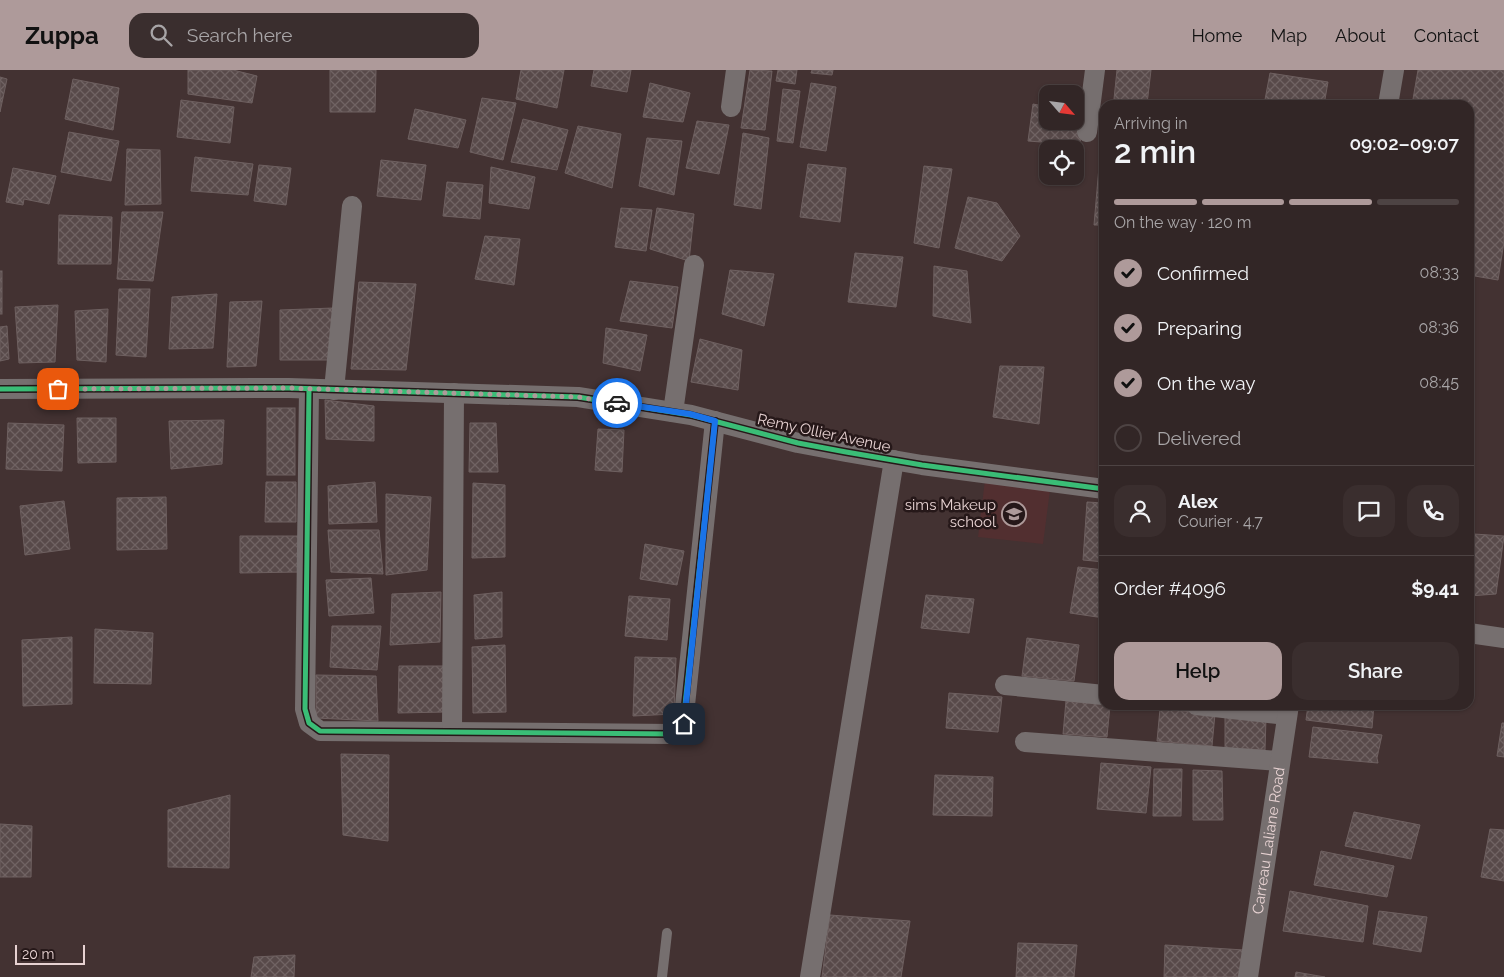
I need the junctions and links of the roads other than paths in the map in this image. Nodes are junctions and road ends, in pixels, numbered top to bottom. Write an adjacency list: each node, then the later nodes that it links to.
1 (736, 70): 5 (street)
2 (1095, 70): 6 (street)
3 (1394, 70): 4 (street)
4 (1389, 100)
5 (730, 107)
6 (1086, 132)
7 (352, 206): 11 (street)
8 (694, 265): 13 (street)
9 (309, 389): 10 (street, Remy Ollier Avenue); 11 (street, Remy Ollier Avenue); 22 (street)
10 (0, 390)
11 (334, 390): 12 (street, Remy Ollier Avenue)
12 (454, 393): 13 (street, Remy Ollier Avenue); 22 (street)
13 (673, 412): 14 (street, Remy Ollier Avenue)
14 (715, 421): 15 (street, Remy Ollier Avenue); 22 (street)
15 (894, 460): 16 (street, Remy Ollier Avenue); 27 (street)
16 (1099, 488)
17 (1474, 634): 18 (street)
18 (1504, 638)
19 (1005, 685): 20 (street)
20 (1099, 695)
21 (1288, 710): 24 (street, Carreau Laliane Road)
22 (452, 732)
23 (1025, 742): 24 (street)
24 (1280, 761): 28 (street, Carreau Laliane Road)
25 (667, 934): 26 (lane)
26 (662, 977)
27 (810, 977)
28 (1248, 977)

